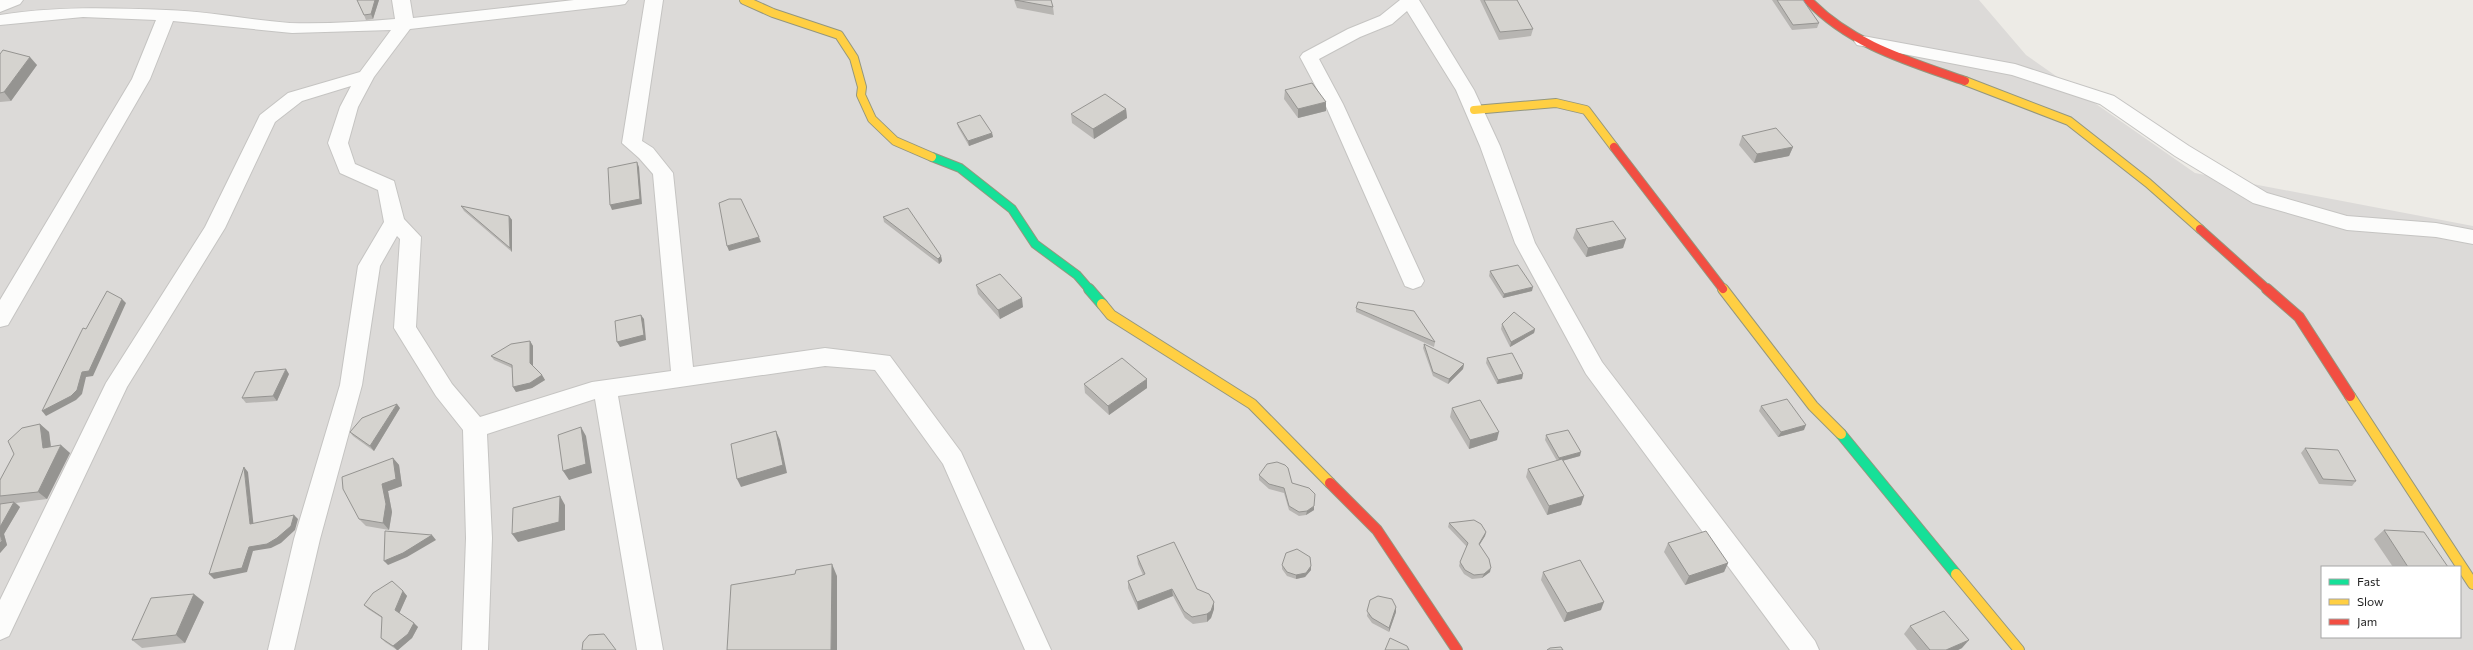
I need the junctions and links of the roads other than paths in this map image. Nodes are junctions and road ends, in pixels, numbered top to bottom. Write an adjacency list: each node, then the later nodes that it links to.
1 (14, 0): 8 (street)
2 (401, 0): 11 (street)
3 (619, 0): 11 (street)
4 (654, 0): 19 (street)
5 (744, 0): 28 (street)
6 (1808, 0): 12 (street)
7 (1410, 1): 14 (street); 17 (street)
8 (0, 7)
9 (167, 15): 10 (street); 11 (street); 18 (street)
10 (0, 20)
11 (405, 24): 13 (street)
12 (1858, 40): 16 (street); 22 (street)
13 (366, 76): 15 (street); 23 (street)
14 (1474, 110): 29 (street); 30 (street)
15 (394, 222): 21 (street); 24 (street)
16 (2473, 237)
17 (1413, 281)
18 (0, 319)
19 (683, 378): 20 (street); 27 (street)
20 (605, 389): 21 (street); 26 (street)
21 (475, 428): 25 (street)
22 (2473, 584)
23 (0, 628)
24 (281, 650)
25 (475, 650)
26 (650, 650)
27 (1038, 650)
28 (1457, 650)
29 (1806, 650)
30 (2019, 650)

